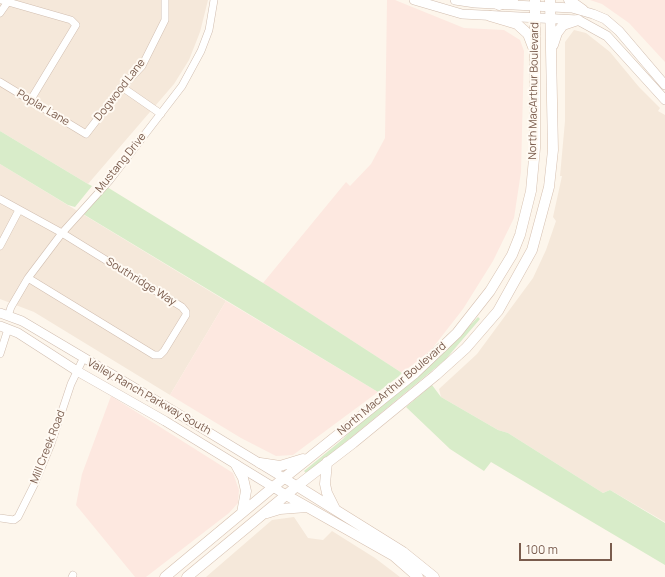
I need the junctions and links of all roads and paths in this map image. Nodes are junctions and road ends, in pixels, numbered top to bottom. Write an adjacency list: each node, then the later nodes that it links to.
1 (165, 0): 21 (street, Dogwood Lane)
2 (214, 0): 24 (street, Mustang Drive)
3 (414, 0): 13 (street)
4 (455, 0): 10 (street)
5 (513, 0): 10 (main road)
6 (569, 0): 11 (main road)
7 (4, 1): 12 (street); 23 (street)
8 (535, 3): 9 (street); 10 (street); 14 (main road, North MacArthur Boulevard)
9 (550, 3): 11 (street); 15 (main road, North MacArthur Boulevard)
10 (499, 5)
11 (583, 10): 20 (street)
12 (0, 13)
13 (490, 16): 14 (street); 17 (main road)
14 (535, 17): 15 (street); 17 (main road, North MacArthur Boulevard)
15 (550, 18): 16 (street); 18 (main road, North MacArthur Boulevard)
16 (578, 20): 18 (main road); 22 (street)
17 (535, 51): 31 (main road, North MacArthur Boulevard)
18 (551, 51): 32 (main road, North MacArthur Boulevard)
19 (0, 82): 23 (street, Poplar Lane)
20 (665, 86)
21 (122, 87): 24 (street); 25 (street, Dogwood Lane)
22 (665, 100)
23 (30, 101): 25 (street, Poplar Lane)
24 (161, 114): 28 (street, Mustang Drive)
25 (86, 134)
26 (0, 199): 27 (street, Southridge Way)
27 (19, 210): 28 (street, Southridge Way); 29 (street)
28 (62, 233): 30 (street, Mustang Drive); 30 (street, Southridge Way)
29 (0, 246)
30 (28, 278): 33 (street, Mustang Drive)
31 (481, 305): 32 (main road); 34 (main road); 41 (main road, North MacArthur Boulevard)
32 (498, 311): 34 (main road, North MacArthur Boulevard)
33 (4, 314): 37 (street, Valley Ranch Parkway South)
34 (490, 320): 42 (main road, North MacArthur Boulevard)
35 (4, 327): 36 (street); 38 (street, Valley Ranch Parkway South)
36 (0, 354)
37 (83, 359): 38 (street, Mill Creek Road); 39 (street, Valley Ranch Parkway South)
38 (77, 371): 40 (street, Valley Ranch Parkway South); 53 (street, Mill Creek Road)
39 (172, 410): 40 (street); 43 (street, Valley Ranch Parkway South)
40 (165, 421): 44 (street, Valley Ranch Parkway South)
41 (309, 458): 43 (main road); 45 (main road, North MacArthur Boulevard)
42 (328, 462): 46 (main road, North MacArthur Boulevard); 50 (main road)
43 (260, 463): 45 (street, Valley Ranch Parkway South)
44 (236, 465): 47 (street, Valley Ranch Parkway South); 51 (main road)
45 (284, 478): 46 (street, Valley Ranch Parkway South); 47 (main road, North MacArthur Boulevard)
46 (296, 486): 48 (main road, North MacArthur Boulevard); 50 (main road)
47 (272, 488): 48 (street, Valley Ranch Parkway South); 51 (main road, North MacArthur Boulevard)
48 (286, 495): 49 (main road); 52 (main road, North MacArthur Boulevard)
49 (307, 507): 52 (main road); 56 (main road)
50 (335, 509): 57 (main road)
51 (242, 513): 54 (main road, North MacArthur Boulevard)
52 (263, 514): 55 (main road, North MacArthur Boulevard)
53 (0, 518)
54 (165, 577)
55 (187, 577)
56 (418, 577)
57 (433, 577)

